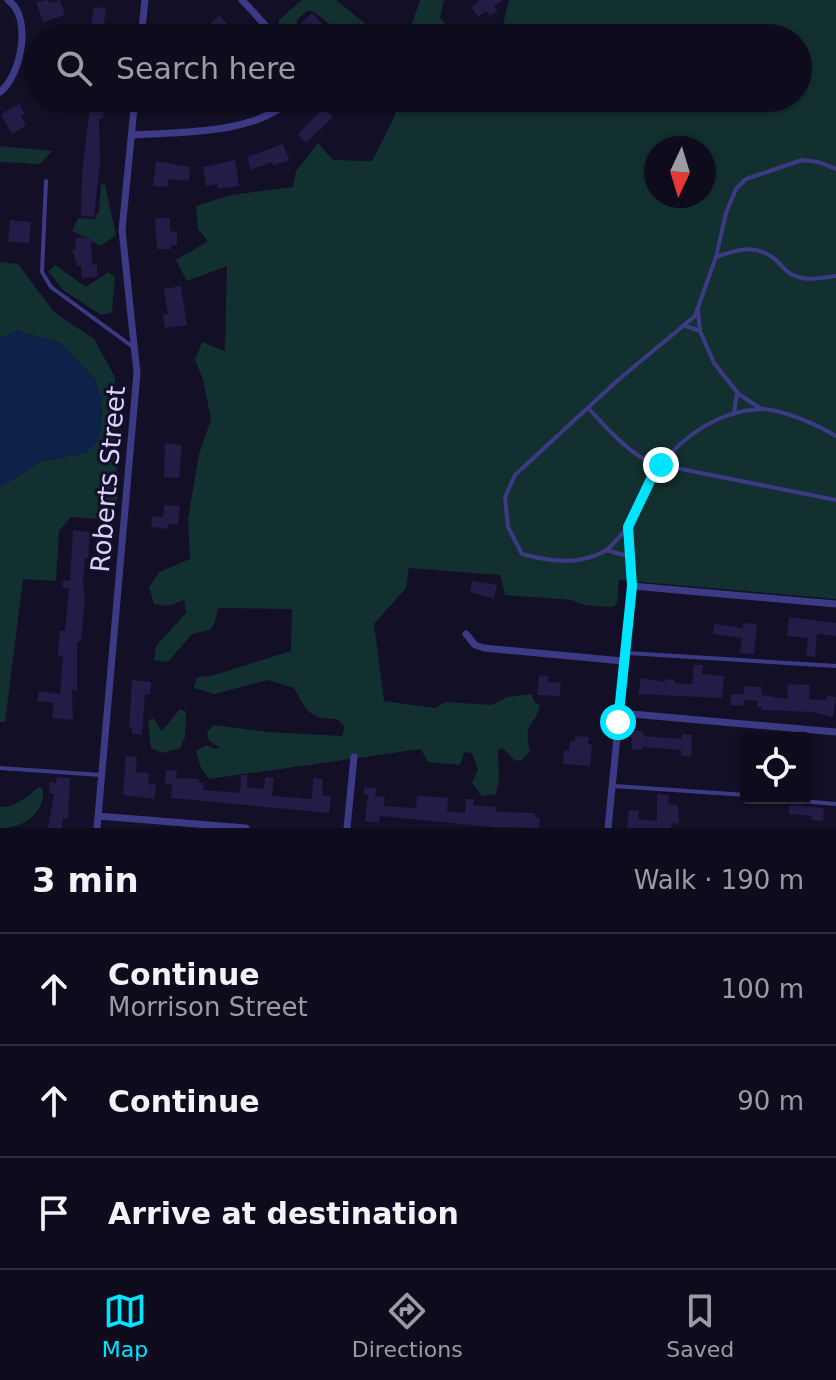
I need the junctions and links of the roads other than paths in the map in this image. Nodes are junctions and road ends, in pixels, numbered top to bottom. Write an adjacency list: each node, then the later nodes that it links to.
1 (8, 0): 6 (street)
2 (145, 0): 4 (street)
3 (242, 0): 5 (street)
4 (142, 24)
5 (264, 24)
6 (0, 92)
7 (134, 112): 9 (street, Roberts Street)
8 (275, 112): 9 (street)
9 (132, 135): 17 (street, Roberts Street)
10 (836, 169): 12 (lane)
11 (46, 181): 17 (lane)
12 (716, 257): 13 (lane); 14 (lane)
13 (836, 276)
14 (698, 306): 15 (lane); 16 (lane)
15 (686, 326): 16 (lane); 19 (lane)
16 (700, 331): 18 (lane)
17 (135, 349): 37 (street, Roberts Street)
18 (737, 392): 20 (lane); 21 (lane)
19 (589, 409): 23 (lane); 26 (lane)
20 (762, 409): 21 (lane); 22 (lane)
21 (733, 414): 23 (lane)
22 (836, 436)
23 (661, 465): 24 (lane); 25 (lane)
24 (836, 500)
25 (628, 527): 26 (lane); 27 (lane)
26 (606, 550): 27 (lane)
27 (632, 558): 28 (lane)
28 (632, 586): 29 (street); 31 (street)
29 (836, 604)
30 (466, 634): 31 (street)
31 (624, 657): 32 (lane); 33 (street)
32 (836, 666)
33 (620, 713): 34 (street); 38 (street)
34 (836, 732)
35 (354, 757): 45 (street)
36 (0, 768): 37 (lane)
37 (101, 775): 42 (street, Roberts Street)
38 (611, 785): 39 (lane); 46 (street)
39 (740, 795)
40 (812, 802): 41 (lane)
41 (836, 804)
42 (98, 816): 43 (street, Roberts Street); 44 (street)
43 (97, 828)
44 (246, 828)
45 (347, 828)
46 (608, 828)

